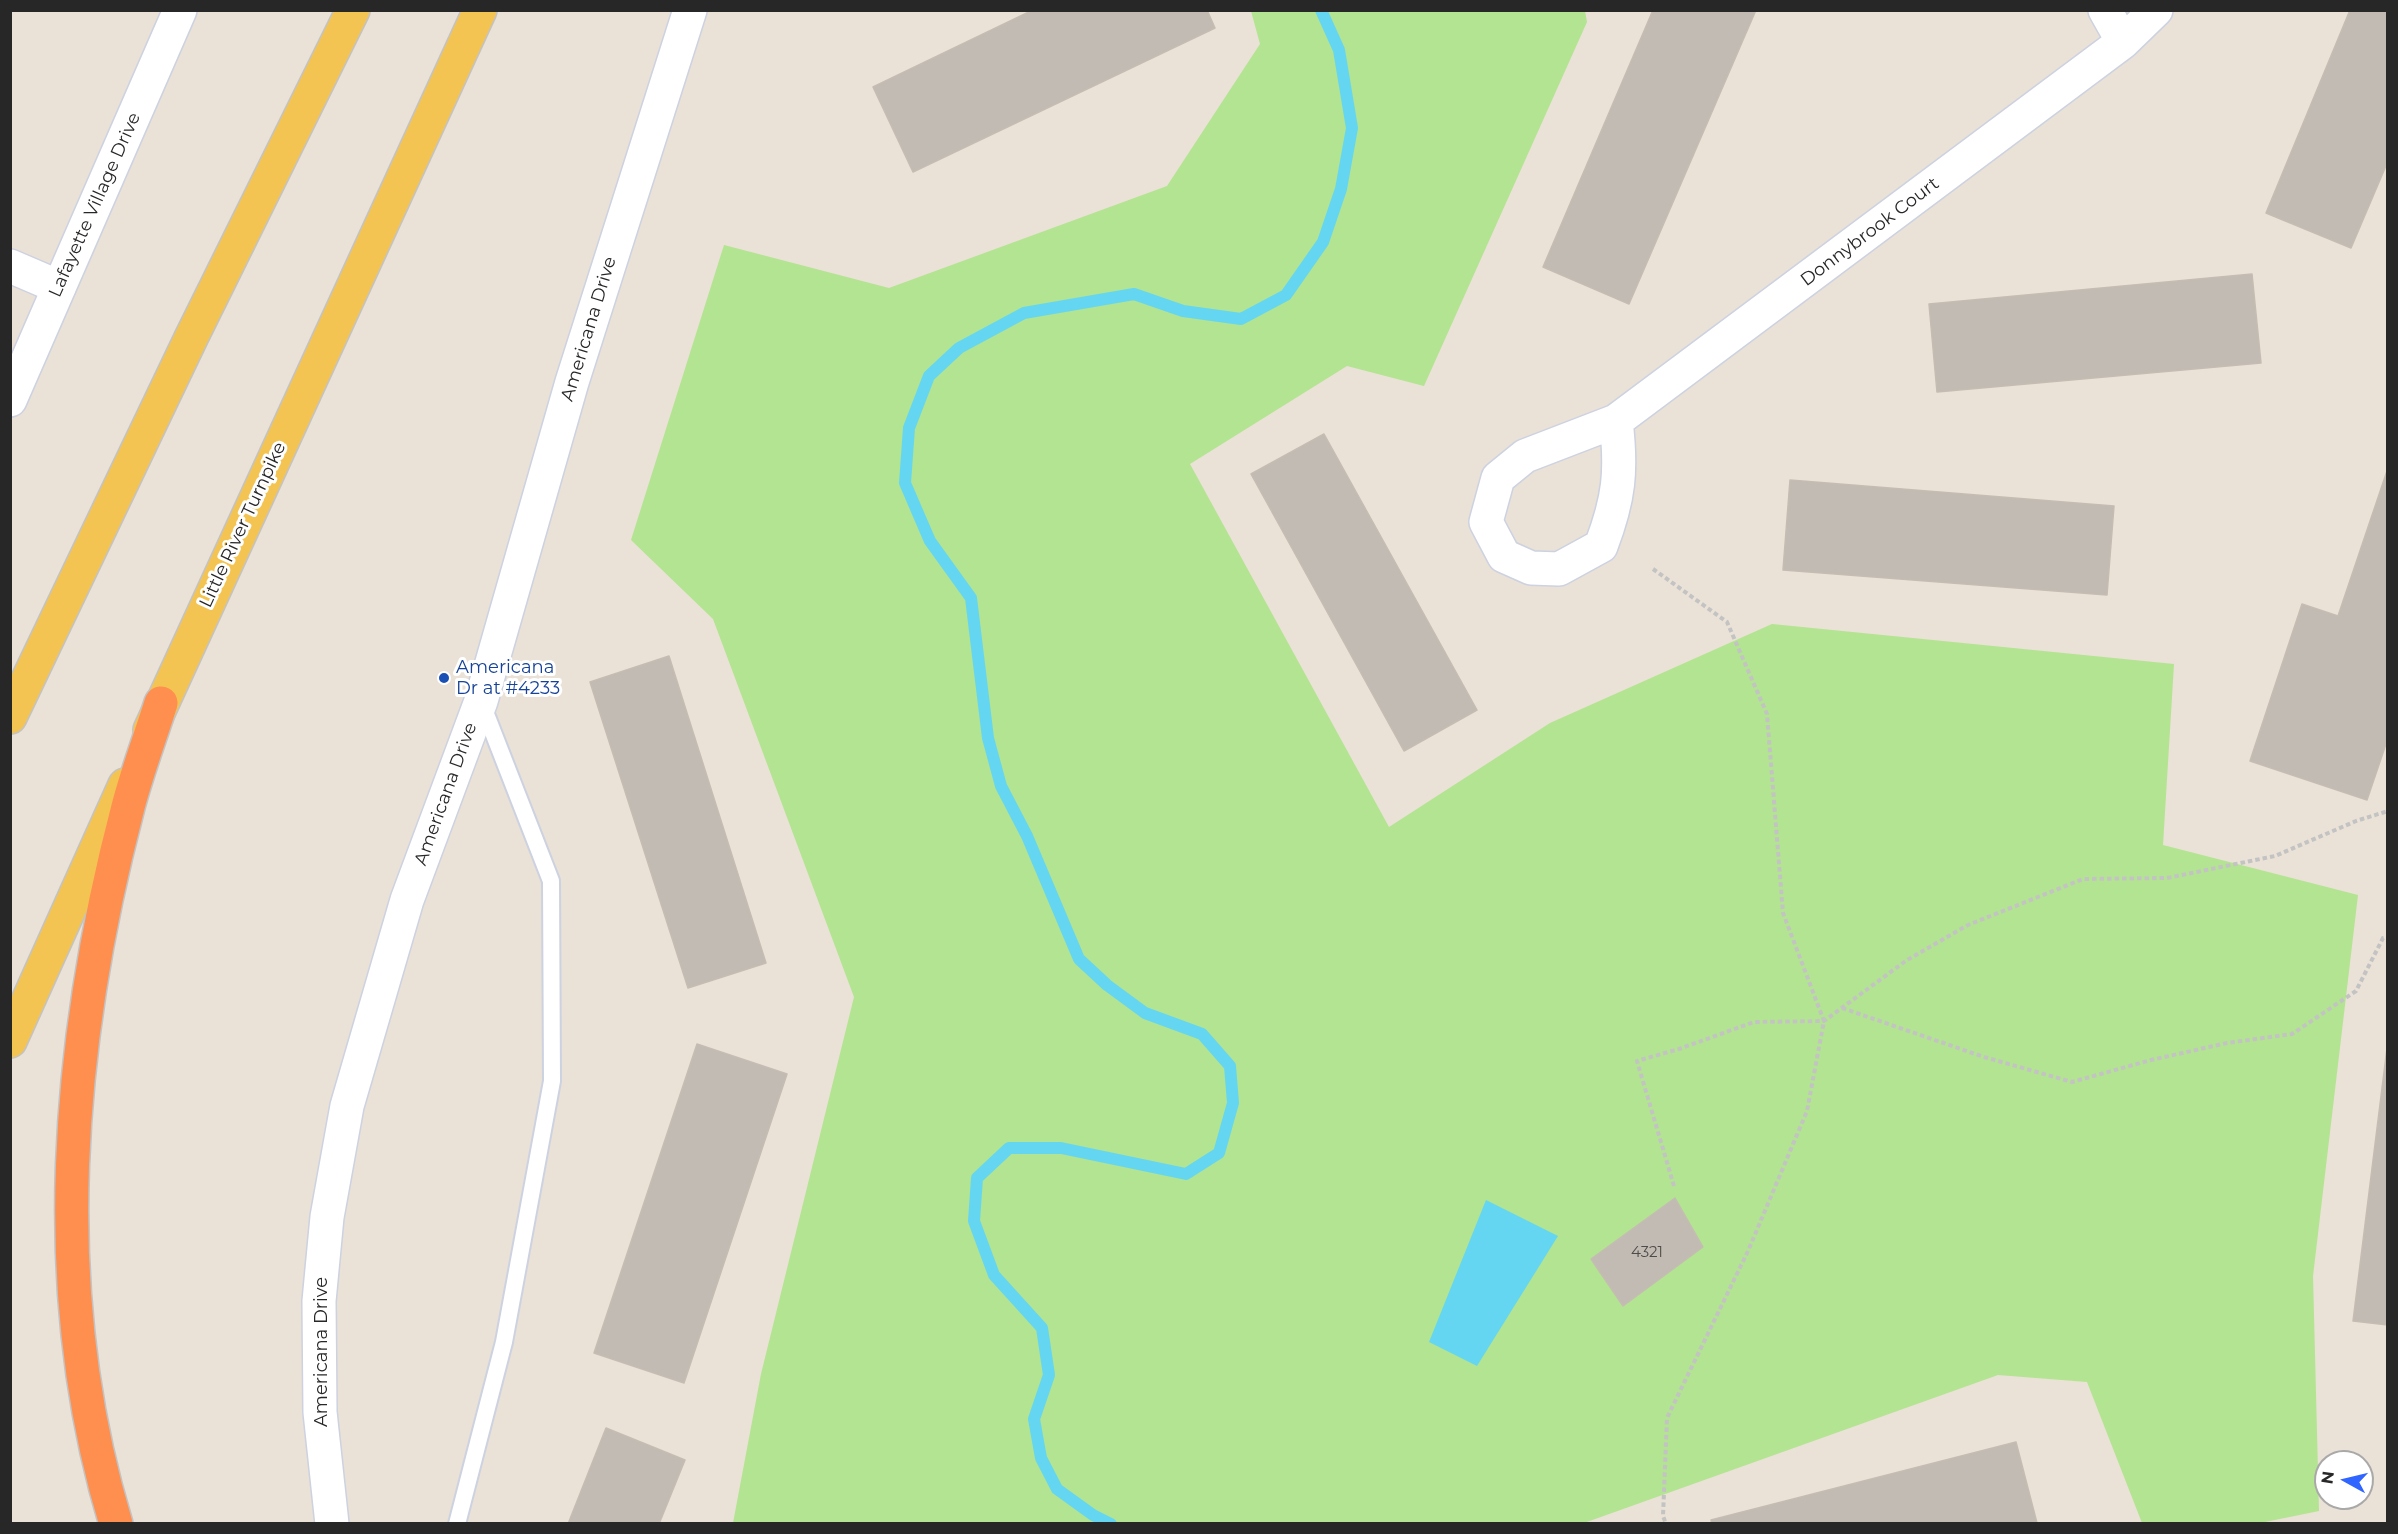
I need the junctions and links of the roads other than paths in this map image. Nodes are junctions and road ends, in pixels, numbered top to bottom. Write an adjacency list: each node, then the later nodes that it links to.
1 (180, 10): 9 (street, Lafayette Village Drive)
2 (353, 10): 14 (main road)
3 (480, 10): 13 (main road, Little River Turnpike)
4 (690, 10): 12 (street, Americana Drive)
5 (2105, 10): 7 (street)
6 (2156, 10): 7 (street, Donnybrook Court)
7 (2123, 42): 11 (street, Donnybrook Court)
8 (10, 266): 9 (street)
9 (59, 287): 10 (street, Lafayette Village Drive)
10 (10, 400)
11 (1616, 421): 11 (street, Donnybrook Court)
12 (481, 701): 17 (street, Americana Drive); 18 (lane)
13 (162, 703): 15 (main road, Little River Turnpike); 16 (highway)
14 (10, 717)
15 (10, 1041)
16 (116, 1524)
17 (332, 1524)
18 (457, 1524)

